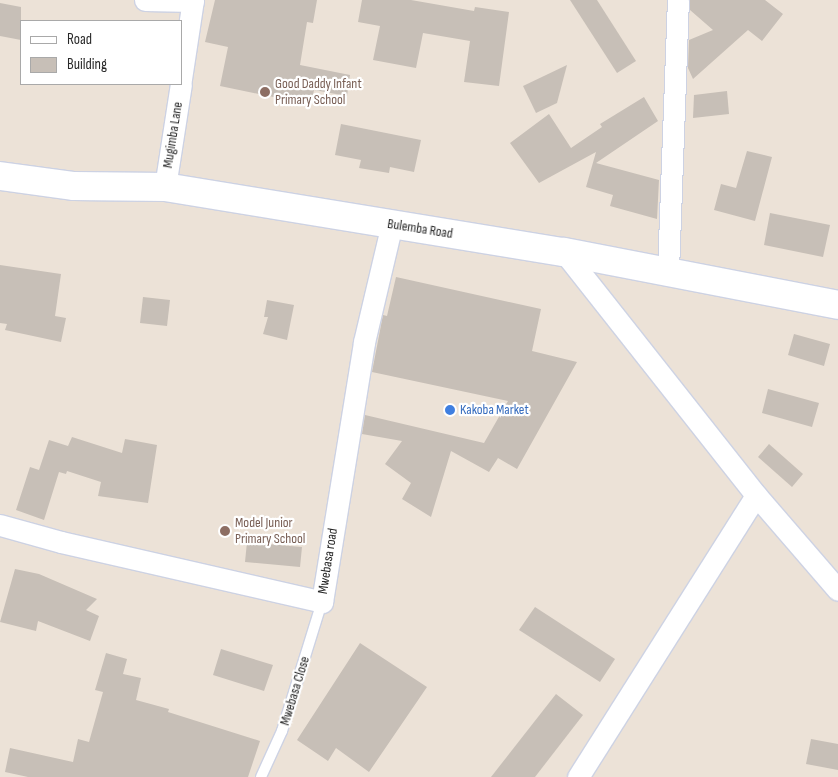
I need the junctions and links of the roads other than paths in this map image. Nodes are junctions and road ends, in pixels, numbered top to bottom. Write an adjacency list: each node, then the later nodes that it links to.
1 (145, 0): 3 (street)
2 (678, 0): 10 (street)
3 (193, 1): 4 (street)
4 (182, 72)
5 (180, 85): 7 (street, Mugimba Lane)
6 (0, 176): 7 (main road, Bulemba Road)
7 (165, 187): 8 (main road, Bulemba Road)
8 (392, 224): 9 (main road, Bulemba Road); 15 (street, Mwebasa road)
9 (564, 252): 10 (main road, Bulemba Road); 12 (street)
10 (668, 271): 11 (main road, Bulemba Road)
11 (838, 305)
12 (756, 495): 14 (street); 17 (street)
13 (0, 524): 15 (street, Mwebasa road)
14 (838, 590)
15 (322, 602): 16 (lane, Mwebasa Close)
16 (261, 777)
17 (578, 777)

